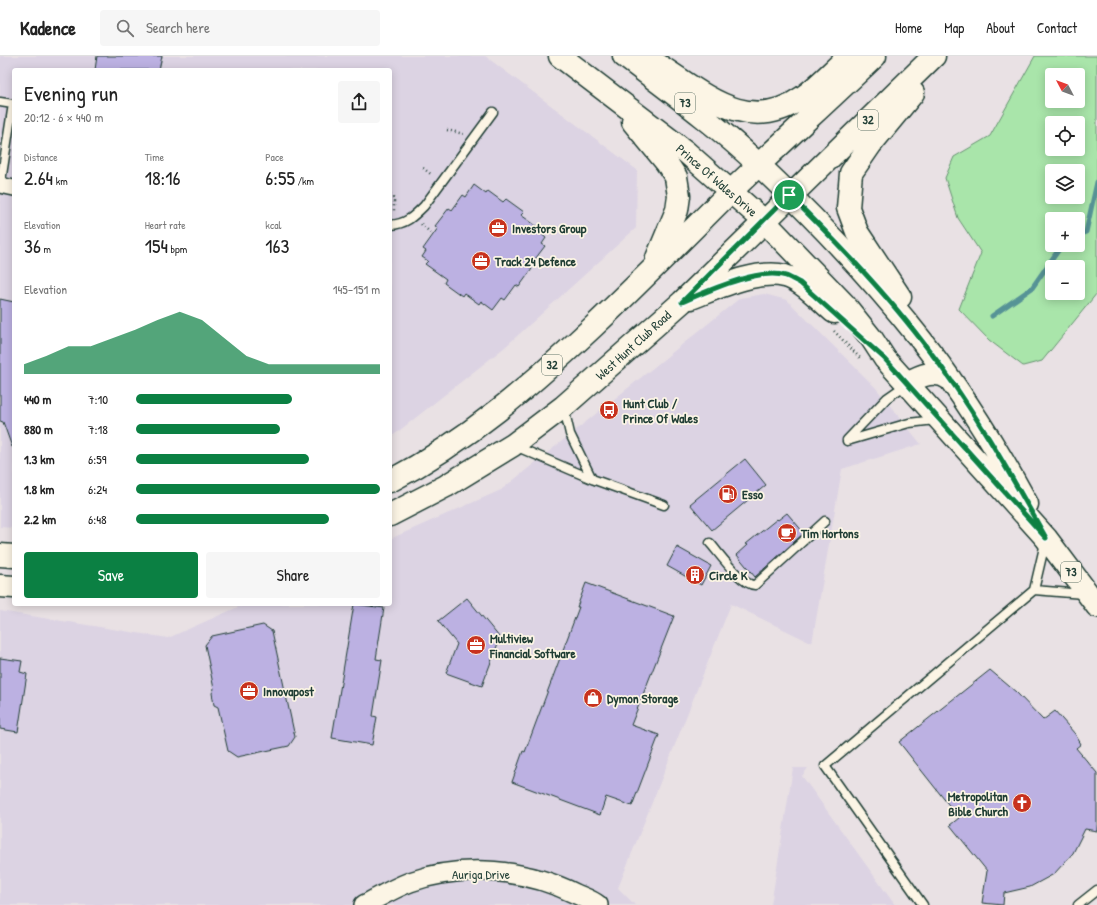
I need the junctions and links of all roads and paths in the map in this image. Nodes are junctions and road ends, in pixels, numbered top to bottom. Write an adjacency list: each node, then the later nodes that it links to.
1 (560, 56): 8 (main road, Prince Of Wales Drive / 73)
2 (624, 56): 13 (main road, Prince Of Wales Drive / 73)
3 (644, 56): 4 (main road)
4 (849, 56)
5 (875, 56): 13 (main road, 32)
6 (934, 56): 16 (main road, West Hunt Club Road / 32)
7 (943, 56): 24 (main road)
8 (608, 92): 15 (main road, Prince Of Wales Drive / 73); 21 (main road)
9 (0, 102): 10 (lane)
10 (12, 104)
11 (493, 112): 19 (lane)
12 (12, 113): 14 (lane)
13 (759, 165): 15 (main road, 32); 16 (main road, Prince Of Wales Drive / 73)
14 (4, 187)
15 (731, 191): 18 (main road, Prince Of Wales Drive / 73); 21 (main road, 32)
16 (789, 195): 18 (main road, West Hunt Club Road / 32); 24 (main road, Prince Of Wales Drive / 73)
17 (392, 197): 19 (path)
18 (764, 221): 22 (main road, West Hunt Club Road / 32); 25 (main road, Prince Of Wales Drive / 73)
19 (400, 224): 20 (lane)
20 (392, 225)
21 (651, 272): 33 (main road, 32)
22 (682, 302): 25 (main road); 29 (main road, West Hunt Club Road / 32)
23 (830, 327): 26 (path)
24 (922, 340): 27 (main road, Prince Of Wales Drive / 73)
25 (885, 359): 28 (main road, Prince Of Wales Drive / 73)
26 (862, 360)
27 (950, 379): 28 (main road); 37 (main road, Prince Of Wales Drive / 73)
28 (907, 383): 30 (main road, Prince Of Wales Drive / 73); 30 (lane)
29 (563, 407): 31 (main road, West Hunt Club Road / 32); 32 (lane)
30 (940, 420): 37 (main road, Prince Of Wales Drive / 73)
31 (513, 445): 32 (lane); 35 (main road, West Hunt Club Road / 32)
32 (592, 479): 34 (lane)
33 (392, 480)
34 (664, 505)
35 (392, 514)
36 (825, 522): 38 (lane)
37 (1046, 538): 43 (lane); 44 (main road, Prince Of Wales Drive / 73)
38 (710, 543)
39 (0, 555): 40 (main road)
40 (12, 556)
41 (0, 586): 42 (main road)
42 (12, 587)
43 (1034, 590): 44 (lane); 48 (lane)
44 (1093, 600)
45 (1097, 890): 49 (lane)
46 (364, 905): 47 (street, Auriga Drive)
47 (598, 905)
48 (923, 905)
49 (1078, 905)

